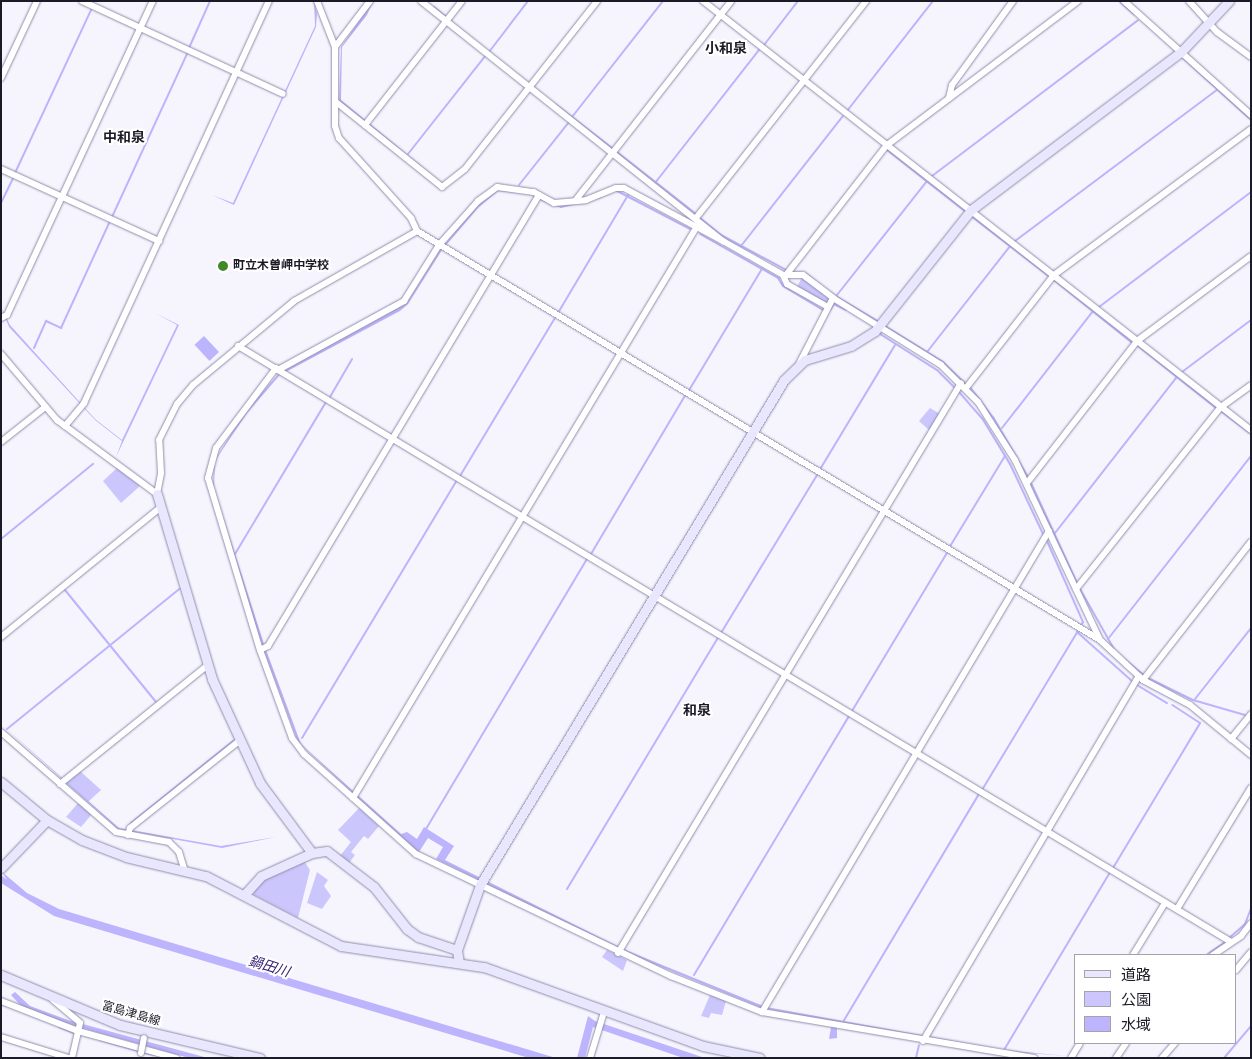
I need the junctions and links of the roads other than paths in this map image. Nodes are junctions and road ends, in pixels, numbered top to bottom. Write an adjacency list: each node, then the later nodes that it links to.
1 (37, 1): 26 (street)
2 (82, 1): 21 (street)
3 (153, 1): 21 (street)
4 (269, 1): 25 (street)
5 (317, 1): 22 (street)
6 (370, 1): 22 (street)
7 (420, 1): 19 (street)
8 (462, 1): 19 (street)
9 (597, 1): 28 (street)
10 (703, 1): 18 (street)
11 (731, 1): 18 (street)
12 (866, 1): 27 (street)
13 (1013, 1): 30 (street)
14 (1078, 1): 30 (street)
15 (1124, 1): 23 (street)
16 (1189, 1): 20 (street)
17 (1229, 1): 20 (street)
18 (720, 16): 27 (street); 36 (street)
19 (446, 22): 28 (street); 33 (street)
20 (1210, 25): 23 (street); 24 (street)
21 (141, 28): 25 (street); 39 (street)
22 (335, 47): 31 (street)
23 (1179, 53): 32 (street); 41 (street)
24 (1251, 57)
25 (236, 73): 29 (street); 45 (street)
26 (1, 78)
27 (803, 82): 35 (street); 42 (street)
28 (529, 87): 33 (street); 36 (street)
29 (283, 94)
30 (949, 98): 35 (street)
31 (336, 102): 33 (street); 44 (street)
32 (1251, 115)
33 (366, 123)
34 (1251, 129): 51 (street)
35 (888, 145): 41 (street); 49 (street)
36 (612, 153): 40 (street); 42 (street)
37 (1, 169): 39 (street)
38 (538, 195): 40 (street); 47 (street); 50 (street)
39 (63, 197): 45 (street); 54 (street)
40 (575, 200): 43 (street)
41 (971, 210): 51 (street); 55 (street)
42 (696, 218): 46 (street)
43 (696, 228): 46 (street); 59 (street)
44 (417, 232): 47 (street); 57 (street)
45 (159, 241): 66 (street)
46 (723, 241): 49 (street)
47 (441, 247): 50 (street); 61 (street)
48 (1251, 256): 56 (street)
49 (787, 273): 52 (street); 53 (street)
50 (490, 276): 59 (street); 69 (street)
51 (1054, 276): 56 (street); 63 (street)
52 (833, 298): 53 (street); 55 (street)
53 (828, 307): 60 (street)
54 (4, 317)
55 (880, 326): 60 (street); 63 (street)
56 (1137, 341): 64 (street); 71 (street)
57 (238, 346): 61 (street); 72 (street)
58 (1, 354): 65 (street)
59 (621, 354): 68 (street); 75 (street)
60 (799, 364): 68 (street)
61 (279, 370): 69 (street); 83 (street)
62 (1251, 385): 64 (street)
63 (963, 386): 71 (street); 74 (street)
64 (1221, 407): 67 (street); 78 (street)
65 (44, 408): 66 (street); 70 (street)
66 (65, 426): 72 (street)
67 (1251, 430)
68 (752, 433): 74 (street); 80 (street)
69 (393, 438): 75 (street); 83 (street)
70 (1, 442)
71 (1027, 483): 76 (street)
72 (157, 494): 73 (street)
73 (161, 507): 81 (street); 84 (street)
74 (883, 511): 79 (street); 85 (street)
75 (523, 517): 80 (street); 96 (street)
76 (1049, 531): 78 (street); 79 (street)
77 (1251, 542): 86 (street)
78 (1076, 589): 82 (street)
79 (1014, 590): 82 (street); 91 (street)
80 (654, 596): 85 (street); 103 (street)
81 (1, 637)
82 (1100, 640): 86 (street)
83 (264, 648): 96 (street)
84 (208, 664): 90 (street); 94 (street)
85 (785, 675): 91 (street); 110 (street)
86 (1141, 678): 89 (street); 98 (street)
87 (1251, 714): 89 (street)
88 (1, 732): 94 (street)
89 (1231, 739): 92 (street)
90 (239, 741): 99 (street); 100 (street)
91 (916, 753): 98 (street); 119 (street)
92 (1251, 755)
93 (1, 782): 97 (street)
94 (62, 782): 99 (street)
95 (1251, 788): 106 (street)
96 (355, 796): 103 (street)
97 (47, 820): 101 (street); 102 (street)
98 (1046, 831): 105 (street); 124 (street)
99 (129, 832): 102 (street)
100 (312, 853): 104 (street); 109 (street)
101 (2, 866)
102 (184, 868): 104 (street)
103 (482, 882): 109 (street); 110 (street)
104 (244, 895): 114 (street)
105 (1165, 903): 106 (street); 112 (street)
106 (1177, 909): 108 (street)
107 (1251, 923): 108 (street)
108 (1231, 942): 113 (street)
109 (457, 950): 114 (street)
110 (620, 950): 119 (street)
111 (1251, 952): 115 (street)
112 (1134, 954)
113 (1214, 954)
114 (459, 963): 120 (street)
115 (1237, 969)
116 (1, 974): 117 (street, 富島津島線)
117 (53, 1000): 121 (street); 122 (street, 富島津島線)
118 (1, 1001): 121 (street)
119 (763, 1009): 124 (street)
120 (602, 1016): 132 (street); 133 (street)
121 (79, 1027): 129 (street); 130 (street)
122 (145, 1035): 128 (street, bridge); 131 (street, 富島津島線)
123 (1, 1036): 129 (street)
124 (924, 1038): 134 (street)
125 (1079, 1044): 135 (street)
126 (1125, 1044): 136 (street)
127 (1173, 1044): 137 (street)
128 (140, 1055)
129 (71, 1058)
130 (176, 1058)
131 (260, 1058)
132 (590, 1058)
133 (760, 1058)
134 (1034, 1058)
135 (1071, 1058)
136 (1116, 1058)
137 (1162, 1058)

